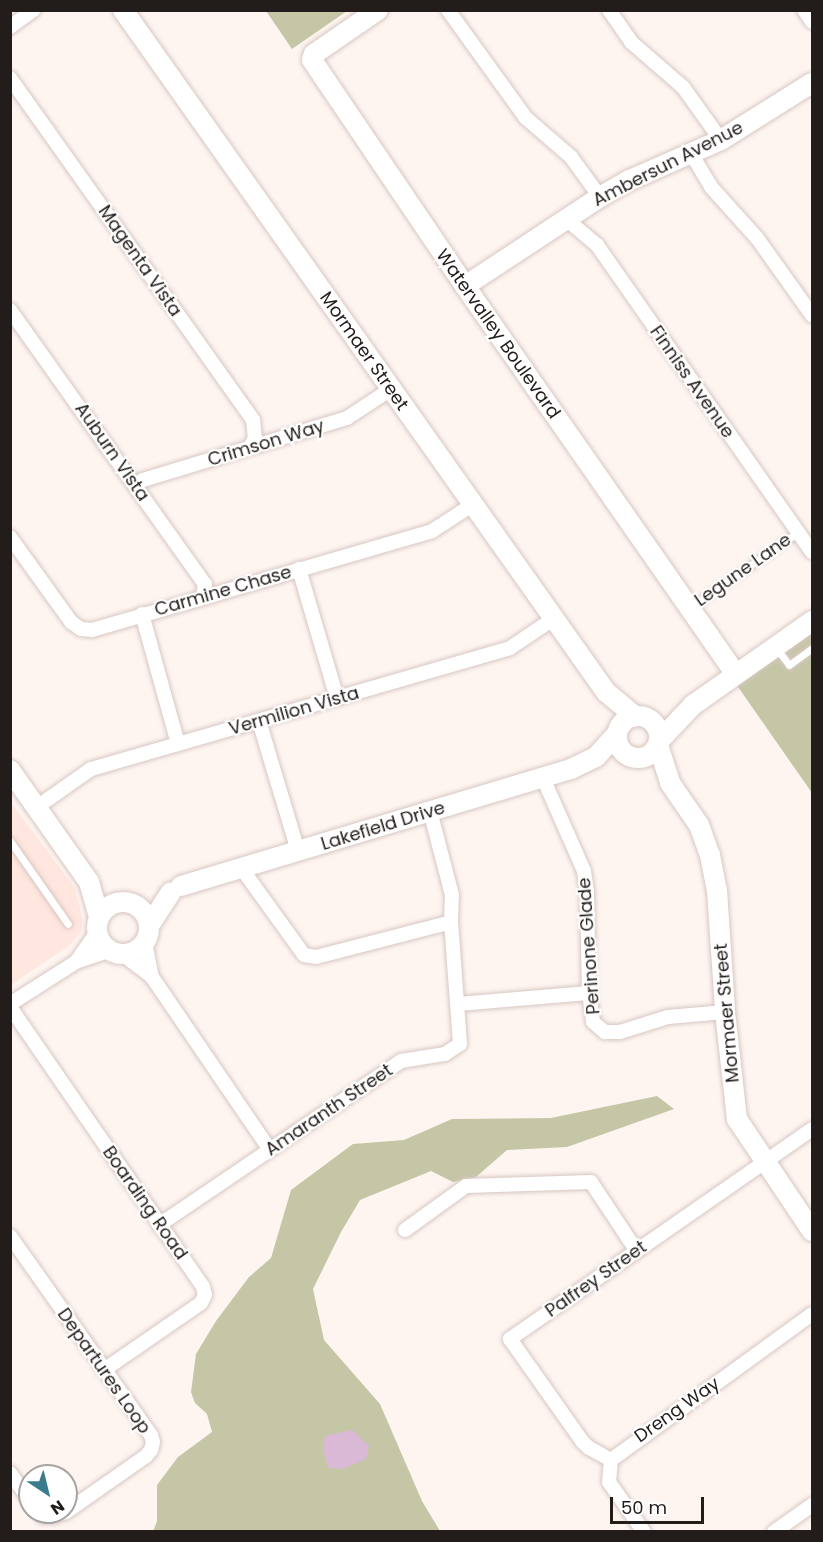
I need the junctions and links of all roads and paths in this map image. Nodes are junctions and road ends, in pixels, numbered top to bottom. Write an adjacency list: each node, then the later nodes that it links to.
1 (33, 10): 8 (street)
2 (123, 10): 18 (street, Mormaer Street)
3 (378, 10): 15 (street, Watervalley Boulevard)
4 (448, 10): 13 (street)
5 (609, 10): 11 (street)
6 (804, 10): 7 (street)
7 (813, 22)
8 (10, 27)
9 (10, 78): 19 (street, Magenta Vista)
10 (812, 84): 11 (street, Ambersun Avenue)
11 (721, 140): 12 (street, Ambersun Avenue)
12 (692, 155): 13 (street, Ambersun Avenue); 17 (street)
13 (600, 198): 14 (street, Ambersun Avenue)
14 (565, 218): 15 (street, Ambersun Avenue); 22 (street, Finniss Avenue)
15 (465, 286): 27 (street, Watervalley Boulevard)
16 (10, 310): 20 (street, Auburn Vista)
17 (813, 315)
18 (391, 389): 19 (street, Crimson Way); 21 (street, Mormaer Street)
19 (250, 448): 20 (street, Crimson Way)
20 (135, 485): 26 (street, Auburn Vista)
21 (472, 505): 25 (street, Carmine Chase); 29 (street, Mormaer Street)
22 (798, 532): 24 (street, Finniss Avenue); 27 (lane, Legune Lane)
23 (10, 537): 28 (street, Carmine Chase)
24 (813, 552)
25 (299, 569): 26 (street, Carmine Chase); 35 (street)
26 (203, 597): 28 (street, Carmine Chase)
27 (689, 608): 33 (street, Watervalley Boulevard)
28 (142, 614): 41 (street)
29 (553, 619): 34 (street, Mormaer Street); 35 (street, Vermilion Vista)
30 (813, 621): 31 (street)
31 (776, 647): 32 (lane); 33 (street)
32 (813, 648)
33 (736, 674): 36 (street)
34 (606, 692): 37 (street, Mormaer Street); 39 (street, Mormaer Street)
35 (336, 698): 38 (street, Vermilion Vista)
36 (693, 705): 37 (street); 40 (street)
37 (642, 717): 39 (street); 40 (street)
38 (259, 721): 41 (street, Vermilion Vista); 50 (street)
39 (618, 731): 42 (street, Lakefield Drive); 43 (street)
40 (659, 743): 43 (street); 46 (street, Mormaer Street)
41 (178, 744): 47 (street, Vermilion Vista)
42 (596, 757): 43 (street, Lakefield Drive); 45 (street, Lakefield Drive)
43 (633, 757): 46 (street, Mormaer Street)
44 (10, 770): 47 (street)
45 (543, 778): 48 (street, Lakefield Drive); 62 (street, Perinone Glade)
46 (670, 783): 65 (street, Mormaer Street)
47 (37, 807): 52 (street)
48 (430, 811): 50 (street, Lakefield Drive); 55 (street, Amaranth Street)
49 (10, 841): 56 (lane)
50 (298, 851): 51 (street, Lakefield Drive)
51 (242, 869): 53 (street, Lakefield Drive); 55 (street)
52 (89, 882): 54 (street); 57 (street)
53 (176, 889): 54 (street, Lakefield Drive); 58 (street)
54 (129, 904): 57 (street); 58 (street)
55 (451, 922): 63 (street, Amaranth Street)
56 (68, 924)
57 (98, 924): 59 (street); 60 (street)
58 (147, 934): 59 (street); 61 (street)
59 (116, 952): 60 (street); 61 (street)
60 (76, 962): 64 (street)
61 (152, 977): 67 (street)
62 (589, 993): 63 (street); 65 (street, Perinone Glade)
63 (458, 1004): 67 (street, Amaranth Street)
64 (10, 1005): 69 (street, Boarding Road)
65 (725, 1012): 68 (street, Mormaer Street)
66 (813, 1129): 68 (street, Palfrey Street)
67 (270, 1150): 69 (street, Amaranth Street)
68 (764, 1162): 71 (street, Mormaer Street); 73 (street, Palfrey Street)
69 (159, 1225): 75 (street, Boarding Road)
70 (405, 1230): 73 (street)
71 (813, 1231)
72 (10, 1236): 75 (street, Departures Loop)
73 (636, 1250): 76 (street, Palfrey Street)
74 (813, 1314): 76 (street, Dreng Way)
75 (104, 1370): 77 (street, Departures Loop)
76 (611, 1460): 79 (street)
77 (78, 1503)
78 (810, 1512): 80 (street)
79 (644, 1532)
80 (774, 1532)

